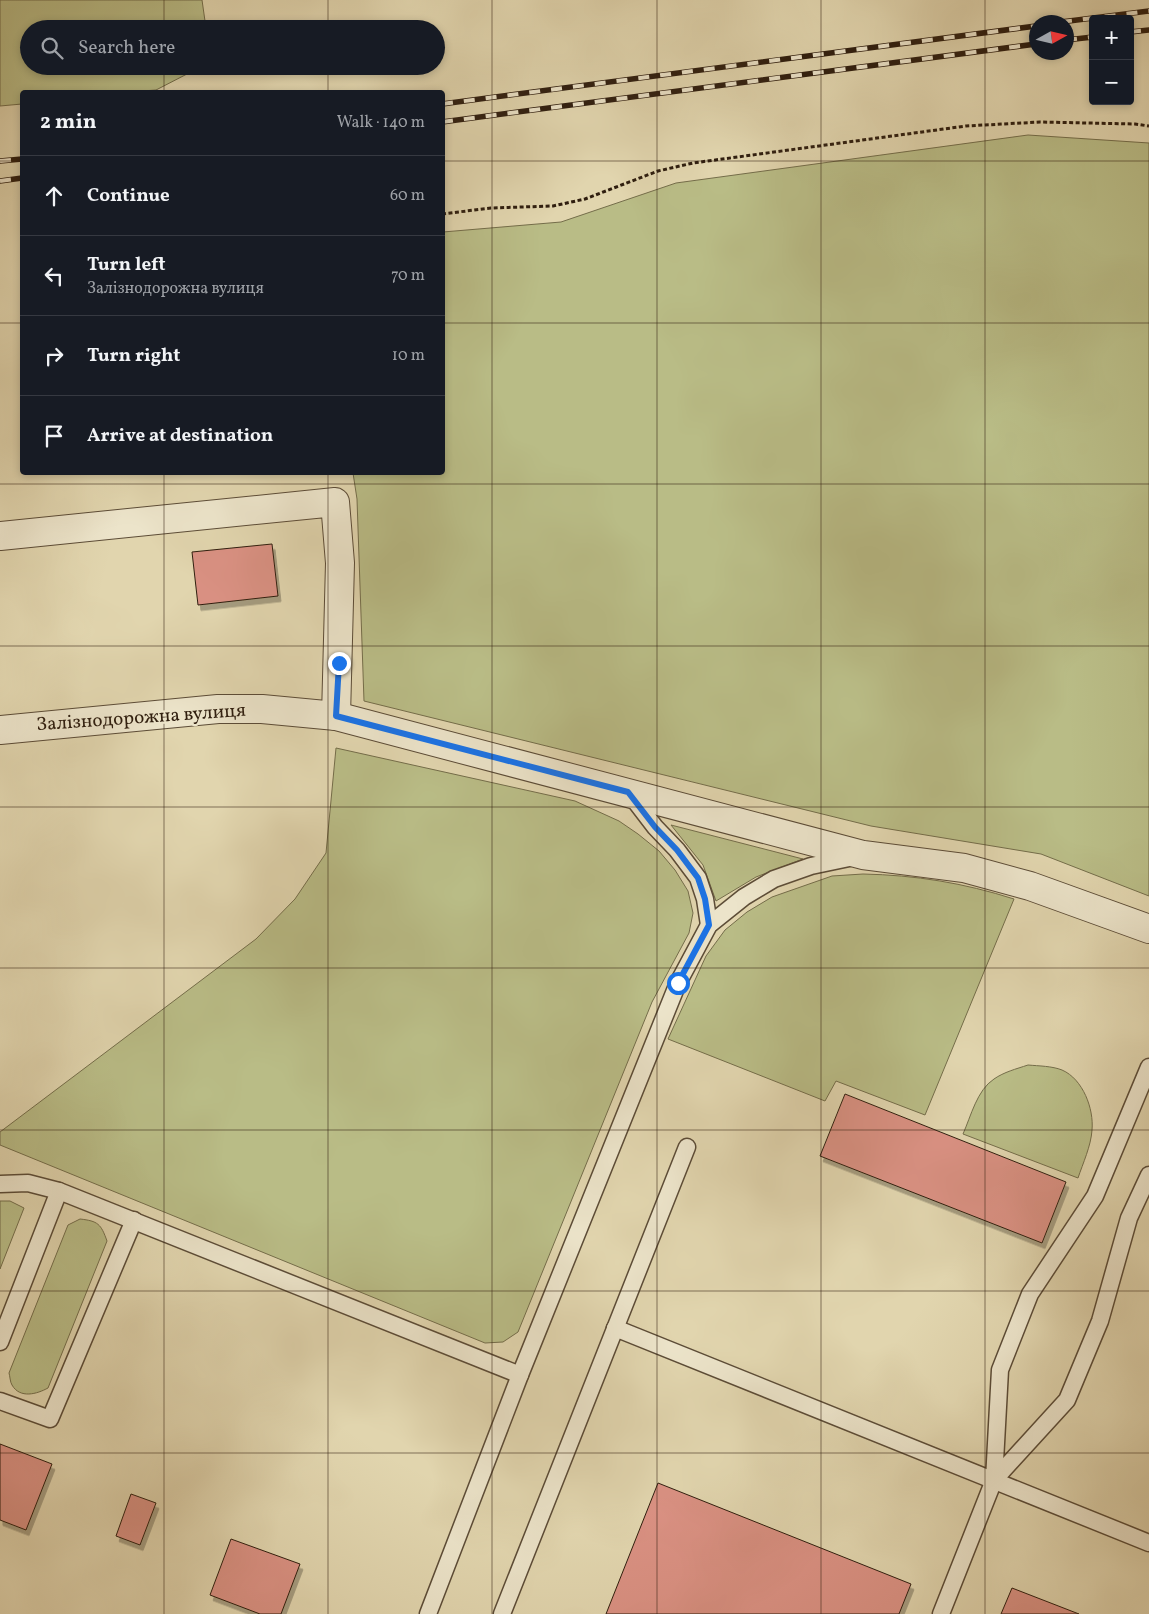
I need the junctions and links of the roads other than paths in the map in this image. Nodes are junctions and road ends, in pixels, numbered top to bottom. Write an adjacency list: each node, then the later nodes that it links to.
1 (0, 536): 2 (street)
2 (336, 716): 3 (street, Залізнодорожна вулиця); 4 (street, Залізнодорожна вулиця)
3 (0, 730)
4 (628, 792): 5 (street, Залізнодорожна вулиця); 6 (lane)
5 (863, 855): 6 (lane); 7 (street, Залізнодорожна вулиця)
6 (709, 925): 16 (lane)
7 (1149, 928)
8 (1149, 1067): 18 (lane)
9 (687, 1147): 14 (lane)
10 (1149, 1175): 18 (lane)
11 (0, 1184): 12 (lane)
12 (59, 1191): 13 (lane); 15 (lane)
13 (134, 1220): 16 (lane); 17 (lane)
14 (615, 1328): 18 (lane); 21 (lane)
15 (0, 1342)
16 (520, 1375): 20 (lane)
17 (0, 1401)
18 (994, 1480): 19 (lane); 22 (lane)
19 (1149, 1543)
20 (428, 1614)
21 (502, 1614)
22 (941, 1614)

